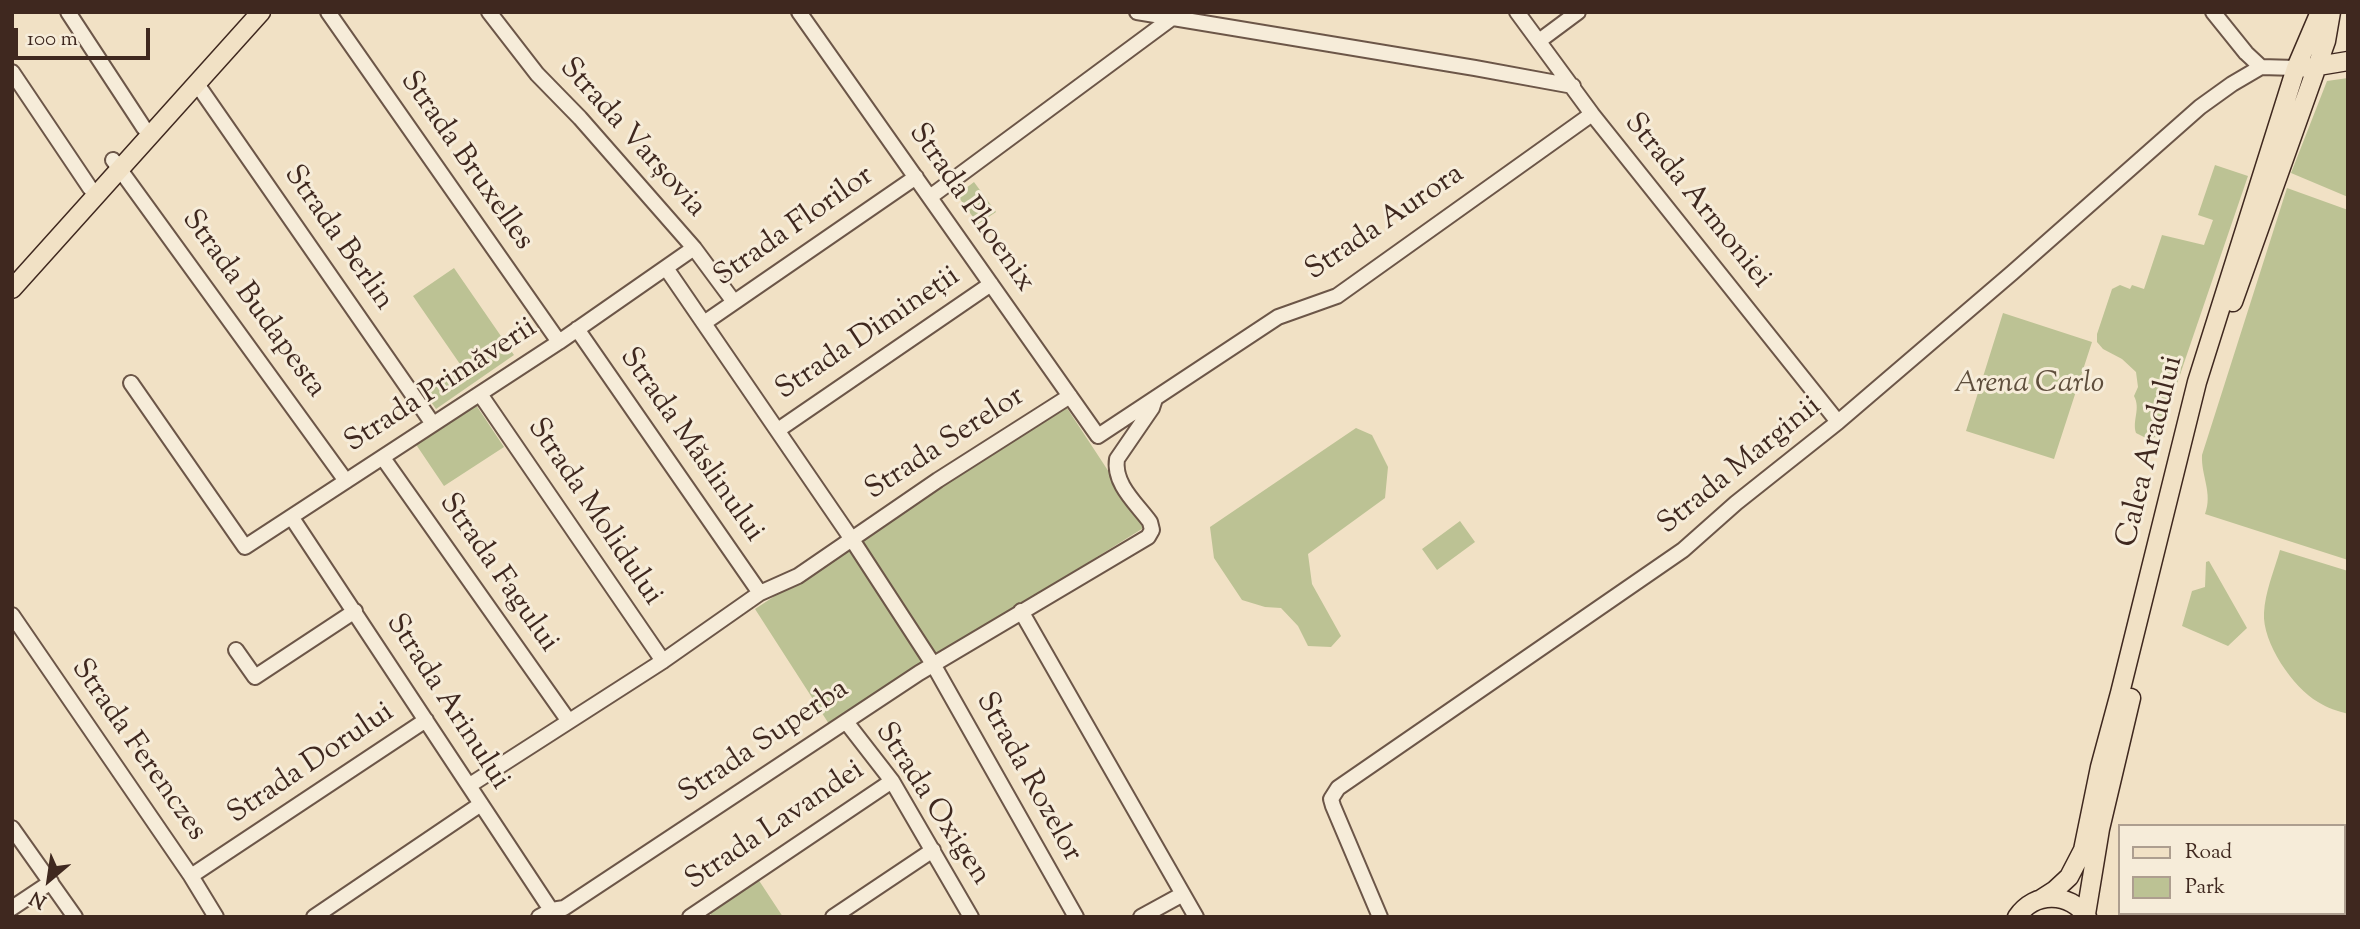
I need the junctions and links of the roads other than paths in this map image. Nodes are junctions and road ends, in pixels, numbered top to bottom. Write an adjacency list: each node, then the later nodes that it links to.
1 (68, 12): 23 (street)
2 (249, 12): 23 (main road)
3 (261, 12): 20 (main road)
4 (328, 12): 36 (street, Strada Bruxelles)
5 (489, 12): 28 (street, Strada Varșovia)
6 (799, 12): 25 (street, Strada Phoenix)
7 (1137, 12): 13 (street)
8 (1517, 12): 14 (street, Strada Armoniei)
9 (1578, 12): 14 (street)
10 (2213, 12): 16 (street)
11 (2320, 12): 18 (main road, Calea Aradului)
12 (2331, 12): 17 (main road, Calea Aradului)
13 (1176, 15): 21 (street); 27 (street)
14 (1539, 41): 21 (street, Strada Armoniei)
15 (2348, 61): 17 (main road)
16 (2261, 67): 18 (street); 41 (street, Strada Marginii)
17 (2315, 67): 18 (main road); 70 (main road, Calea Aradului)
18 (2296, 68): 67 (main road, Calea Aradului)
19 (12, 72): 26 (street)
20 (197, 84): 24 (main road); 42 (street, Strada Berlin)
21 (1573, 86): 22 (street, Strada Armoniei)
22 (1592, 114): 40 (street, Strada Aurora); 41 (street, Strada Armoniei)
23 (144, 128): 24 (main road)
24 (117, 164): 26 (main road); 32 (main road); 46 (street, Strada Budapesta)
25 (916, 177): 27 (street, Strada Phoenix); 33 (street, Strada Florilor)
26 (90, 188): 30 (main road)
27 (930, 197): 31 (street, Strada Phoenix)
28 (694, 248): 29 (street, Strada Primăverii); 33 (street, Strada Varșovia)
29 (666, 268): 34 (street); 35 (street, Strada Primăverii)
30 (12, 276)
31 (991, 284): 39 (street, Strada Phoenix); 43 (street, Strada Dimineții)
32 (12, 289)
33 (734, 302): 34 (street, Strada Florilor)
34 (705, 323): 43 (street)
35 (577, 329): 36 (street, Strada Primăverii); 49 (street, Strada Măslinului)
36 (559, 342): 38 (street, Strada Primăverii)
37 (131, 383): 47 (street, Strada Primăverii)
38 (480, 394): 42 (street, Strada Primăverii); 54 (street, Strada Molidului)
39 (1070, 396): 44 (street, Strada Phoenix); 48 (street, Strada Serelor)
40 (1155, 399): 44 (street, Strada Aurora); 51 (street, Strada Superba)
41 (1839, 422): 80 (street, Strada Marginii)
42 (433, 424): 45 (street, Strada Primăverii)
43 (778, 430): 48 (street)
44 (1098, 436)
45 (383, 458): 46 (street, Strada Primăverii); 57 (street, Strada Fagului)
46 (346, 481): 47 (street, Strada Primăverii)
47 (292, 518): 50 (street, Strada Arinului)
48 (852, 538): 49 (street, Strada Serelor); 55 (street, Strada Rozelor)
49 (760, 593): 54 (street, Strada Serelor)
50 (355, 611): 53 (street); 56 (street, Strada Arinului)
51 (1021, 611): 55 (street, Strada Superba); 66 (street)
52 (12, 615): 64 (street, Strada Ferenczes)
53 (236, 650)
54 (663, 661): 57 (street, Strada Serelor)
55 (933, 664): 58 (street, Strada Superba); 77 (street, Strada Rozelor)
56 (426, 720): 60 (street, Strada Arinului); 64 (street, Strada Dorului)
57 (568, 720): 60 (street, Strada Serelor)
58 (846, 723): 59 (street, Strada Oxigen); 69 (street, Strada Superba)
59 (892, 781): 63 (street, Strada Oxigen); 74 (street, Strada Lavandei)
60 (470, 785): 61 (street, Strada Arinului)
61 (481, 804): 69 (street, Strada Arinului); 73 (street)
62 (12, 828): 65 (street)
63 (933, 850): 75 (street); 76 (street, Strada Oxigen)
64 (191, 876): 72 (street, Strada Ferenczes)
65 (51, 882): 68 (street); 71 (street)
66 (1183, 894): 78 (street); 79 (street)
67 (2041, 899): 70 (main road); 81 (main road, Calea Aradului)
68 (12, 908)
69 (549, 915)
70 (2087, 916)
71 (75, 917)
72 (216, 917)
73 (314, 917)
74 (690, 917)
75 (833, 917)
76 (971, 917)
77 (1076, 917)
78 (1142, 917)
79 (1196, 917)
80 (1380, 917)
81 (2017, 917)

